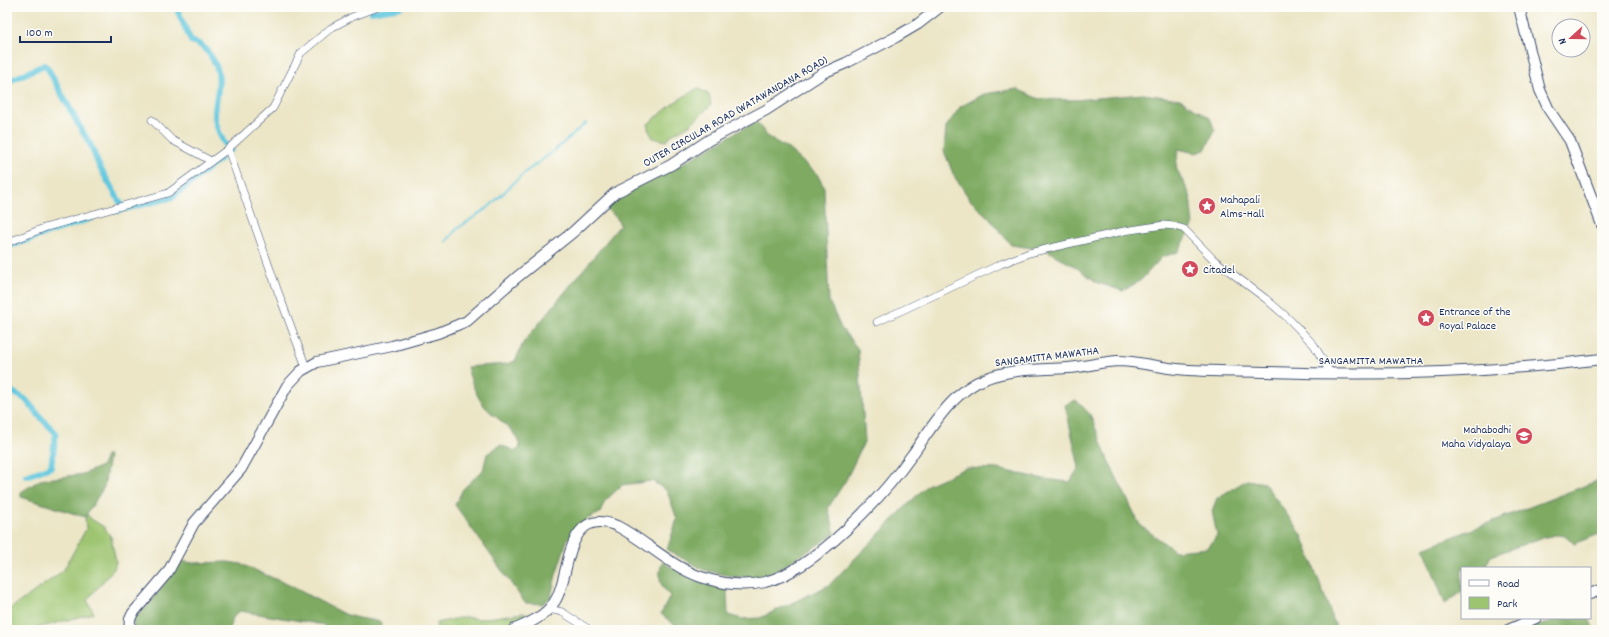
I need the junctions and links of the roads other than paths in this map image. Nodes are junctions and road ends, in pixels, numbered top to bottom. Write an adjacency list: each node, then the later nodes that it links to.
1 (378, 7): 5 (street)
2 (940, 7): 11 (main road, OUTER CIRCULAR ROAD (WATAWANDANA ROAD))
3 (1519, 7): 7 (main road)
4 (152, 120): 6 (street)
5 (228, 149): 6 (street); 11 (street)
6 (211, 161): 8 (street)
7 (1602, 225)
8 (7, 245)
9 (877, 322): 12 (street)
10 (1602, 359): 12 (main road, SANGAMITTA MAWATHA)
11 (306, 367): 17 (main road, OUTER CIRCULAR ROAD (WATAWANDANA ROAD))
12 (1331, 374): 15 (main road, SANGAMITTA MAWATHA)
13 (1602, 589): 14 (main road)
14 (1591, 594)
15 (548, 609): 18 (main road, SANGAMITTA MAWATHA); 19 (street)
16 (1534, 619): 20 (main road)
17 (129, 630)
18 (512, 630)
19 (590, 630)
20 (1508, 630)

